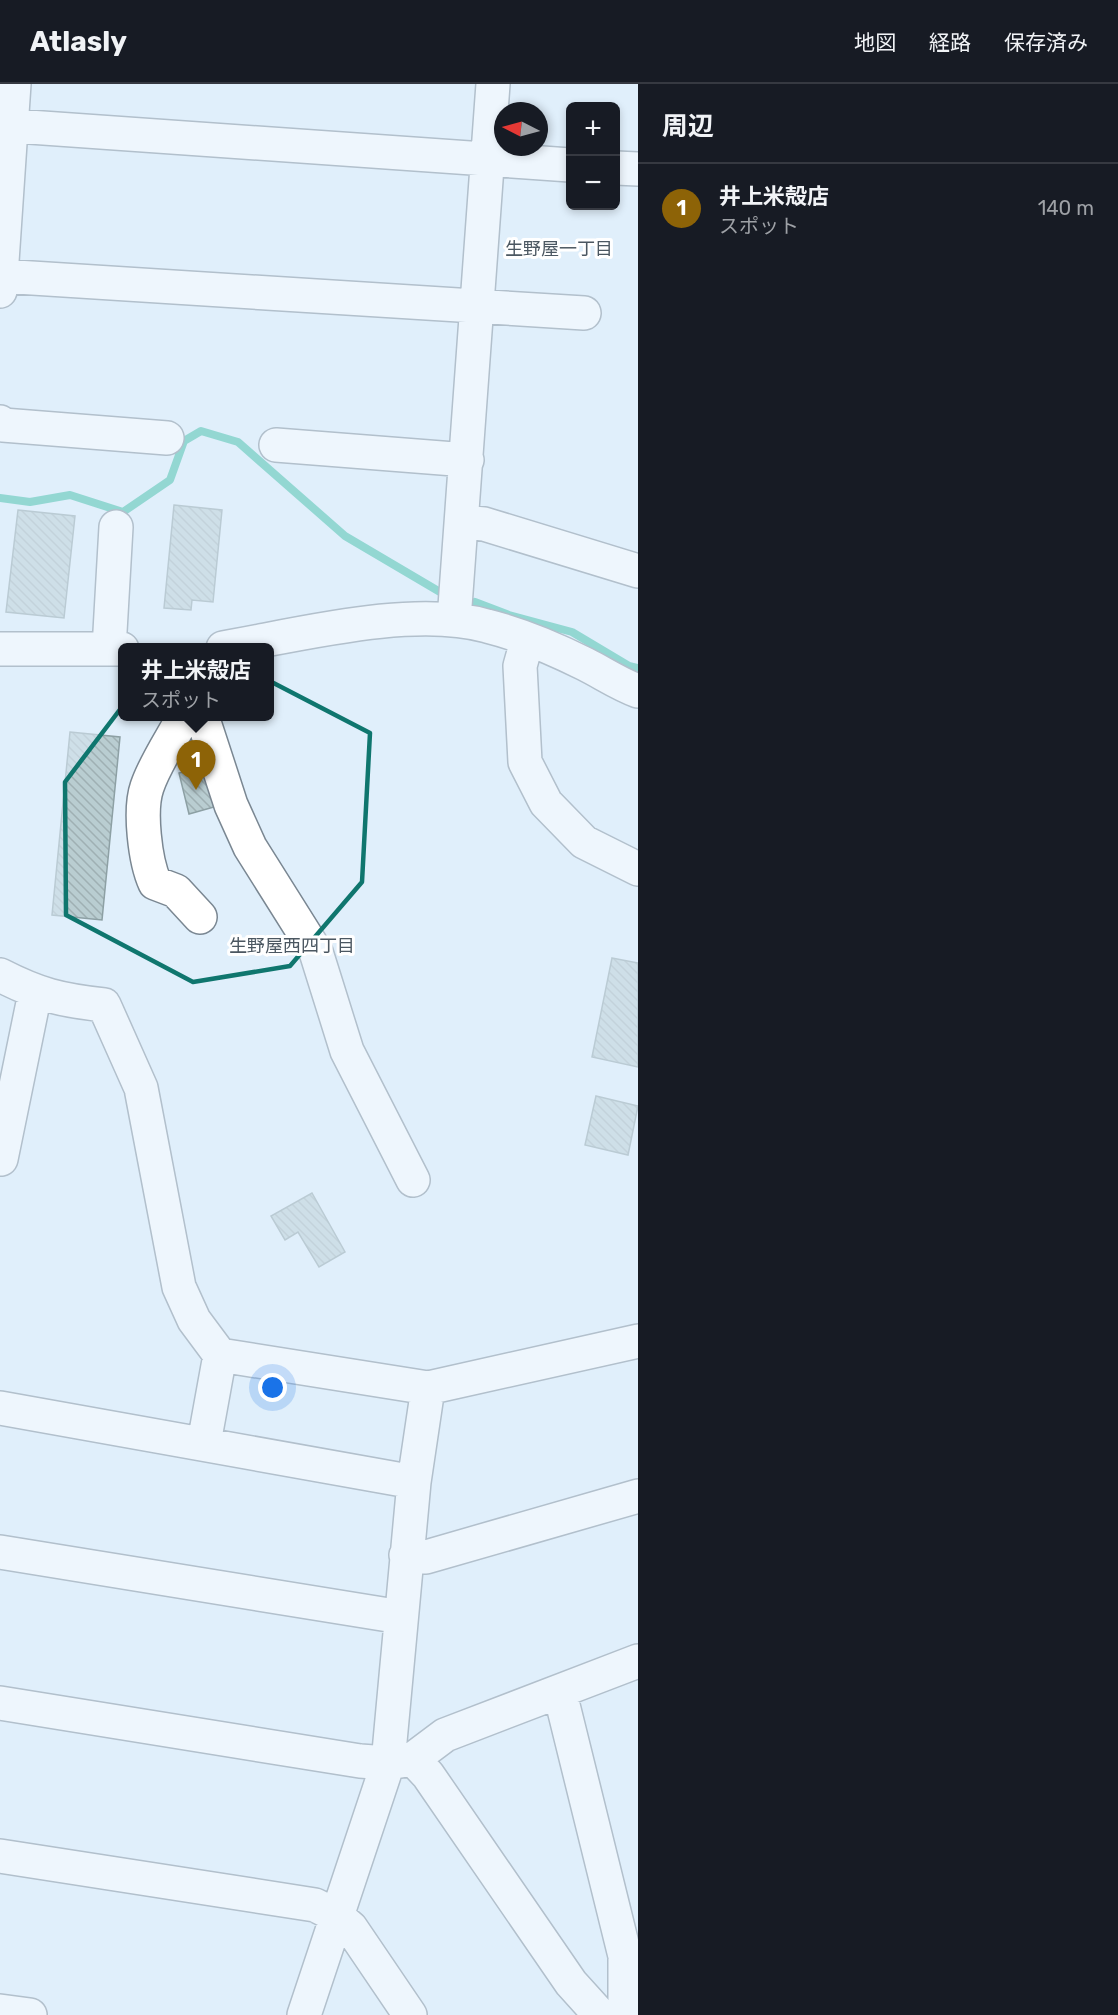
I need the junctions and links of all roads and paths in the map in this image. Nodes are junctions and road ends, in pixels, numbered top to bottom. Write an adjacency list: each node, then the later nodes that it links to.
1 (14, 84): 3 (street)
2 (493, 84): 4 (street)
3 (6, 125): 4 (street); 8 (street)
4 (488, 161): 5 (street); 10 (street)
5 (566, 165)
6 (620, 168): 7 (street)
7 (638, 169)
8 (0, 276): 9 (street); 10 (street)
9 (0, 291)
10 (476, 308): 11 (street); 15 (street)
11 (584, 313)
12 (0, 422): 13 (street)
13 (167, 438)
14 (276, 446): 15 (street)
15 (467, 460): 16 (street)
16 (462, 522): 18 (street); 19 (street)
17 (116, 527): 23 (street)
18 (638, 571)
19 (454, 620): 20 (street); 21 (street)
20 (527, 641): 24 (street); 27 (street)
21 (252, 643)
22 (0, 649): 23 (street)
23 (116, 649)
24 (638, 691)
25 (182, 721): 28 (street)
26 (203, 721): 32 (street)
27 (638, 869)
28 (200, 917)
29 (0, 975): 30 (street)
30 (35, 993): 31 (street); 34 (street)
31 (1, 1159)
32 (413, 1180)
33 (638, 1341): 35 (street)
34 (220, 1355): 35 (street); 37 (street)
35 (428, 1388): 38 (street)
36 (0, 1408): 37 (street)
37 (204, 1443): 38 (street)
38 (414, 1482): 41 (street)
39 (638, 1496): 41 (street)
40 (0, 1552): 42 (street)
41 (406, 1555): 42 (street)
42 (400, 1617): 46 (street)
43 (638, 1661): 44 (street)
44 (560, 1693): 46 (street); 54 (street)
45 (0, 1703): 46 (street)
46 (401, 1761): 48 (street); 53 (street)
47 (0, 1856): 48 (street)
48 (336, 1916): 51 (street); 52 (street)
49 (0, 2011): 50 (street)
50 (30, 2015)
51 (304, 2015)
52 (410, 2015)
53 (600, 2015)
54 (625, 2015)

